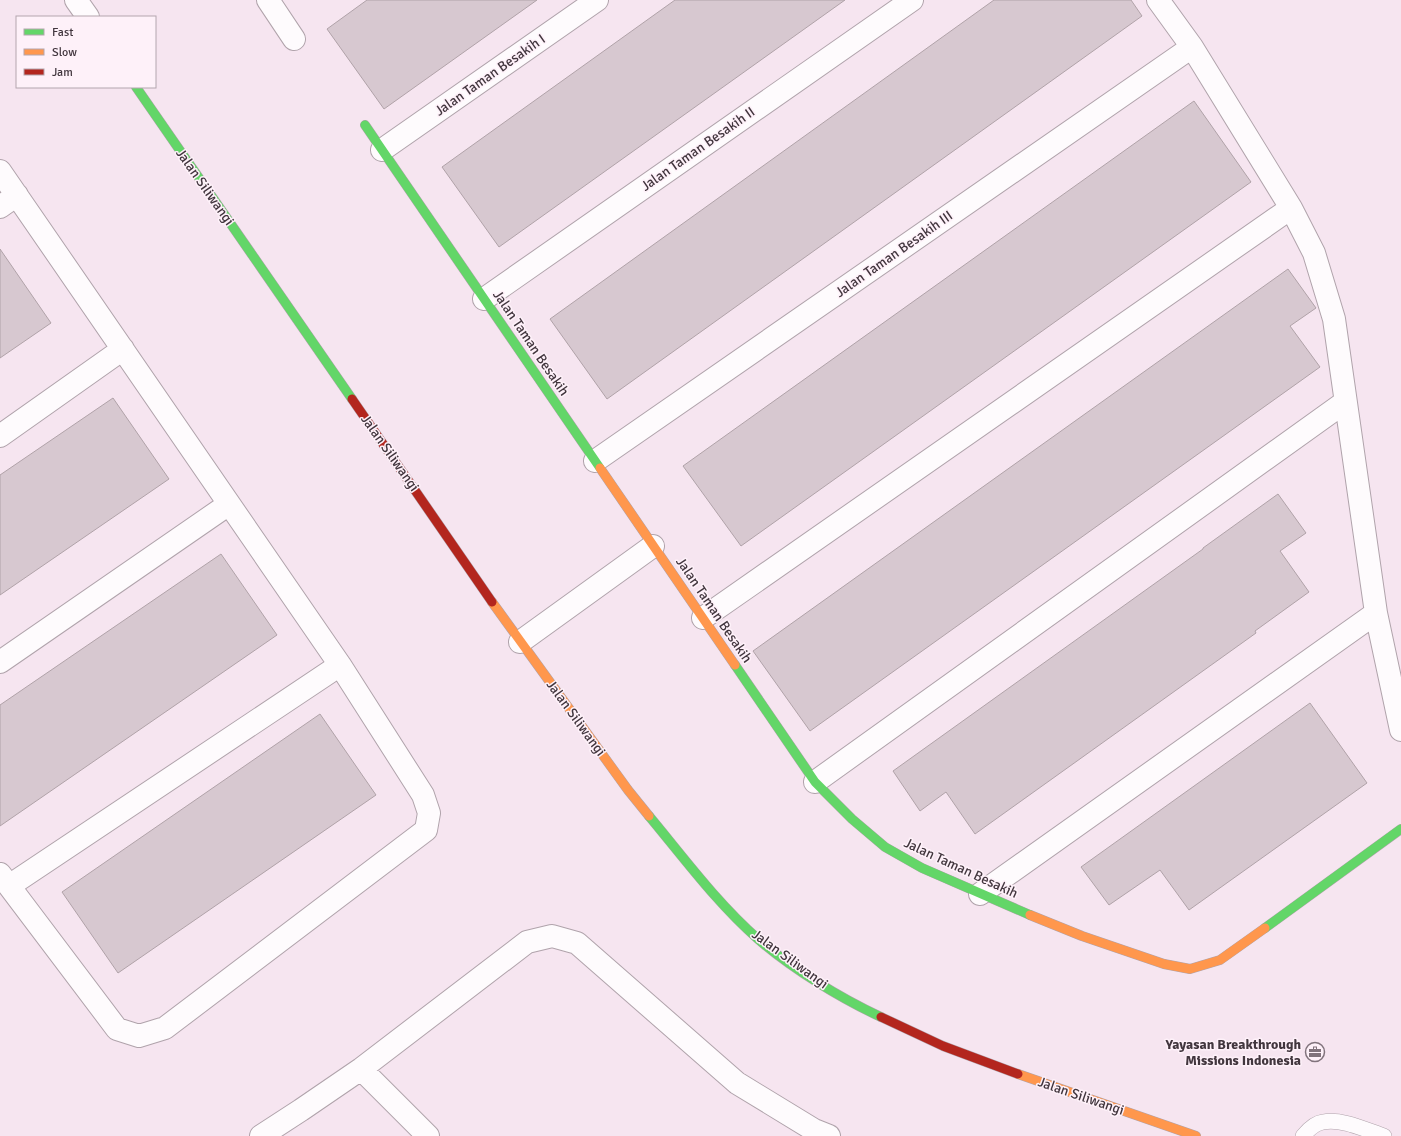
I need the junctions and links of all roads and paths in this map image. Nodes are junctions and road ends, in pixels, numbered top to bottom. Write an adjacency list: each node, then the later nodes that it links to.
1 (76, 0): 6 (street)
2 (268, 0): 7 (street)
3 (597, 0): 11 (street, Jalan Taman Besakih I)
4 (912, 0): 15 (street, Jalan Taman Besakih II)
5 (1158, 0): 8 (street)
6 (87, 16)
7 (294, 39)
8 (1192, 47): 14 (street); 19 (street, Jalan Taman Besakih III)
9 (137, 88): 24 (street, Jalan Siliwangi)
10 (365, 125): 11 (street, Jalan Taman Besakih)
11 (382, 150): 15 (street, Jalan Taman Besakih)
12 (0, 171): 13 (street)
13 (8, 201): 16 (street)
14 (1291, 208): 17 (street); 23 (street)
15 (484, 299): 19 (street, Jalan Taman Besakih)
16 (123, 349): 18 (street); 20 (street)
17 (1345, 402): 22 (street); 28 (street)
18 (0, 436)
19 (595, 461): 21 (street, Jalan Taman Besakih)
20 (229, 504): 25 (street); 26 (street)
21 (653, 546): 23 (street, Jalan Taman Besakih); 24 (street)
22 (1376, 613): 27 (street); 31 (street)
23 (703, 618): 28 (street, Jalan Taman Besakih)
24 (520, 642): 36 (street, Jalan Siliwangi)
25 (0, 662)
26 (340, 665): 30 (street); 30 (street)
27 (1401, 730)
28 (815, 782): 31 (street, Jalan Taman Besakih)
29 (1401, 829): 31 (street, Jalan Taman Besakih)
30 (4, 880)
31 (980, 894)
32 (361, 1069): 33 (street); 34 (street); 35 (street)
33 (261, 1136)
34 (428, 1136)
35 (829, 1136)
36 (1196, 1136)
37 (1303, 1136): 38 (lane)
38 (1384, 1136)

